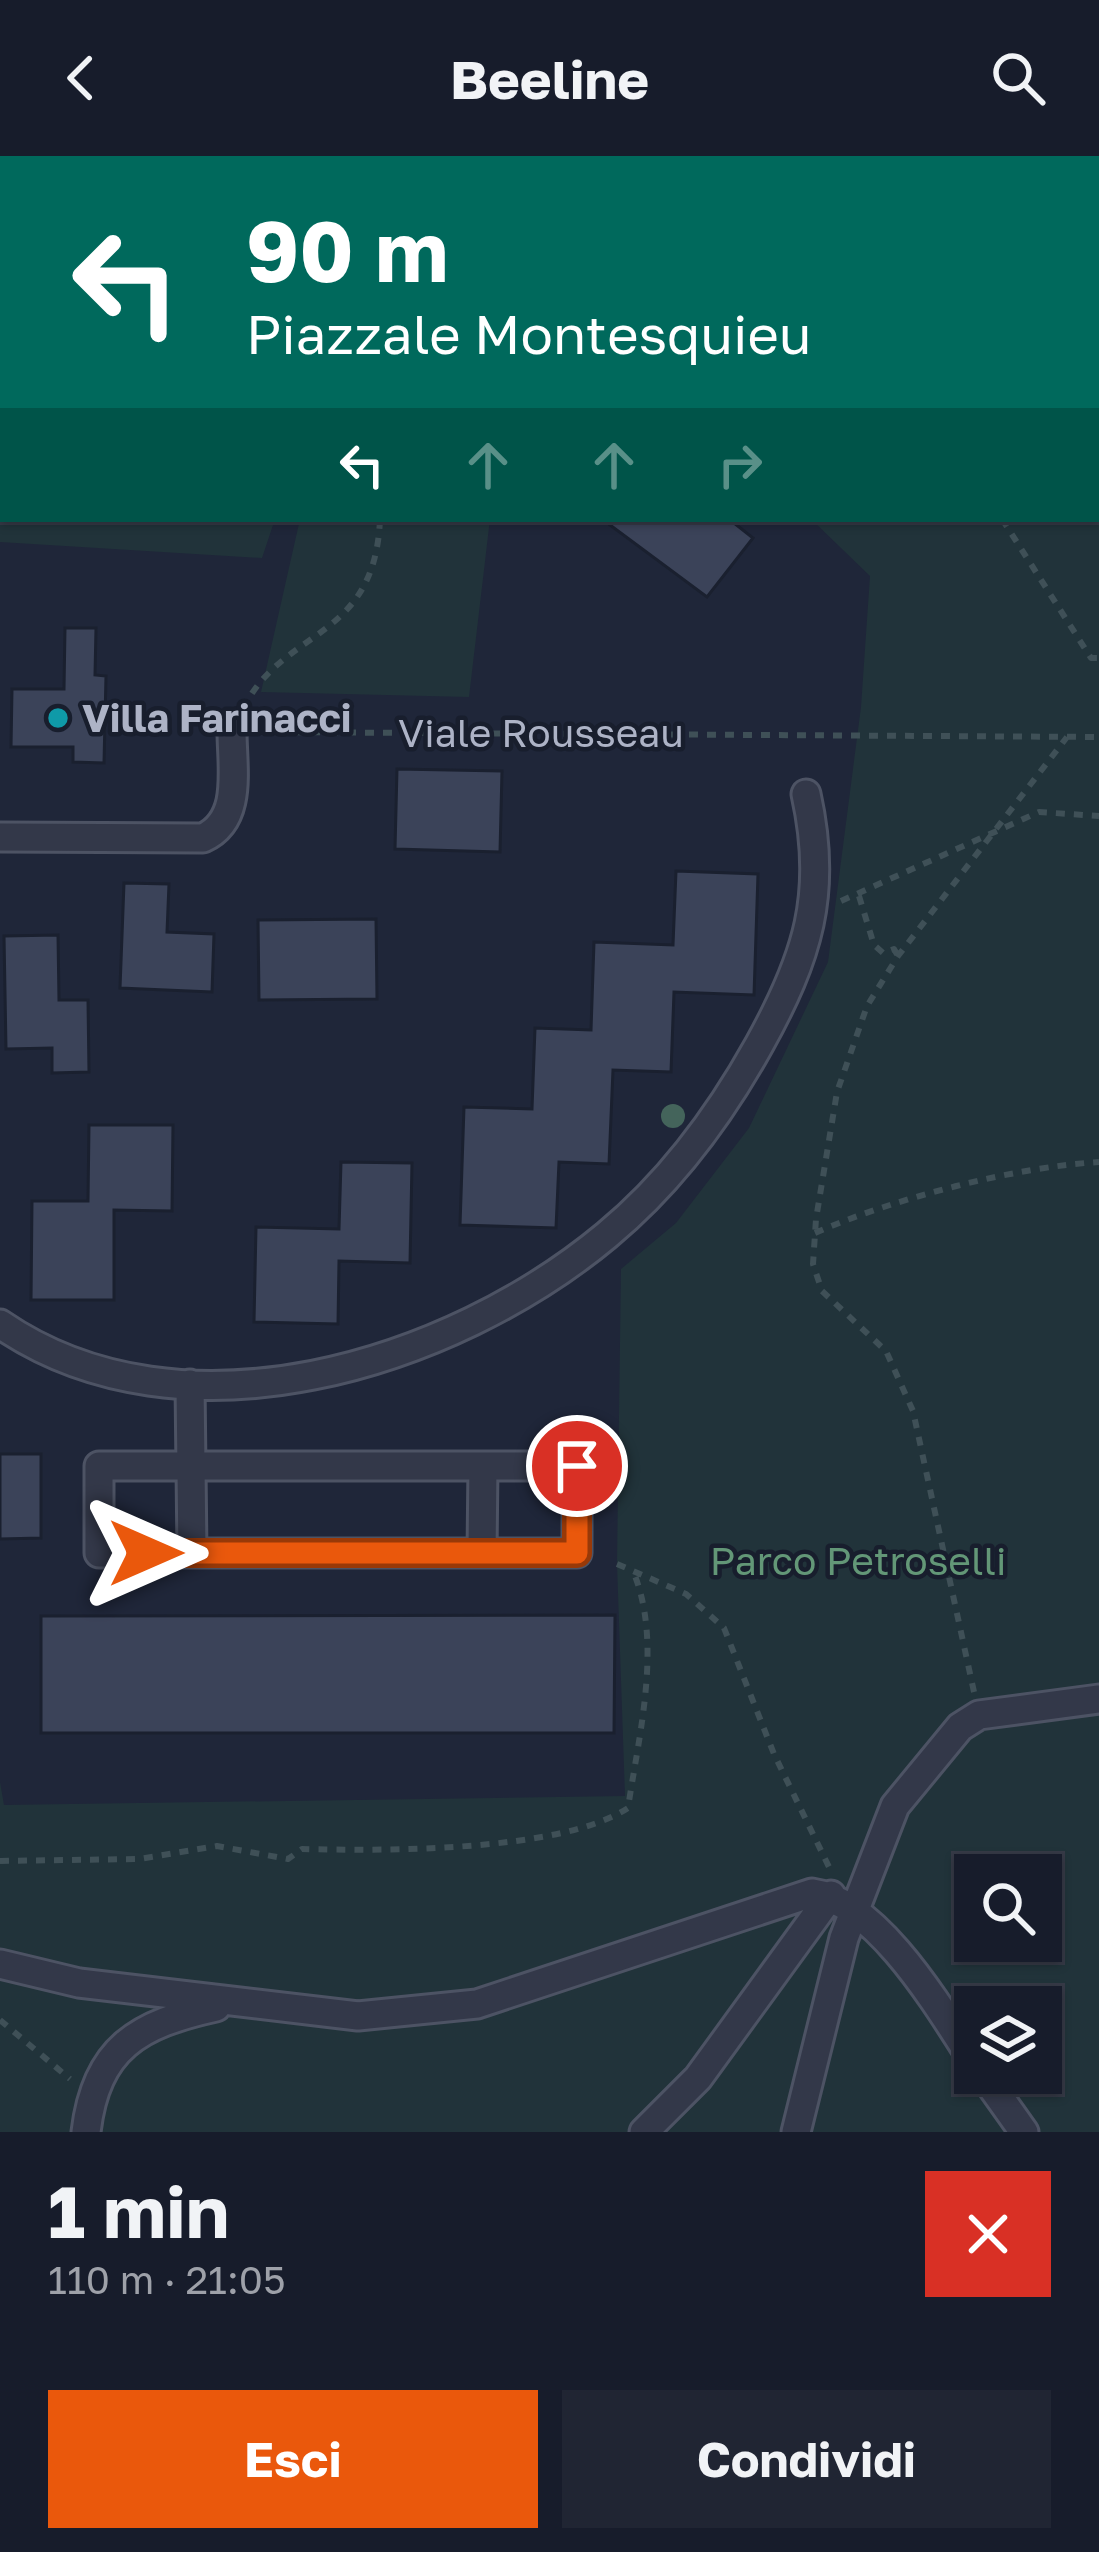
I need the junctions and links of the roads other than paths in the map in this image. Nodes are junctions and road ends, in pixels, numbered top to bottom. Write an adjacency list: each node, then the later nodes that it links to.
1 (232, 731): 3 (street)
2 (806, 794): 5 (street)
3 (0, 837)
4 (0, 1324): 5 (street)
5 (190, 1384): 6 (street)
6 (190, 1466): 7 (street); 8 (street); 8 (street)
7 (483, 1466): 9 (street); 9 (street)
8 (192, 1553): 9 (street)
9 (482, 1553)
10 (1099, 1699): 11 (street)
11 (843, 1902): 13 (street); 14 (street); 17 (street); 18 (street)
12 (0, 1964): 13 (street)
13 (262, 2005): 16 (street)
14 (954, 2033)
15 (997, 2094): 19 (street)
16 (86, 2132)
17 (644, 2132)
18 (796, 2132)
19 (1024, 2132)

